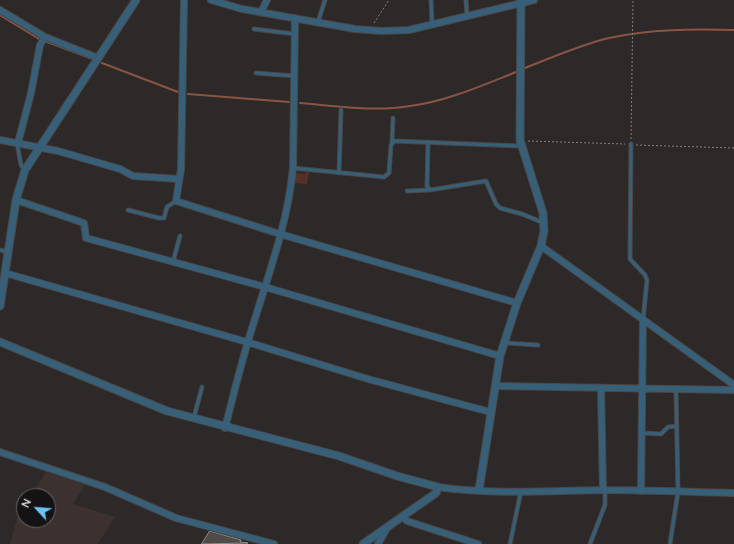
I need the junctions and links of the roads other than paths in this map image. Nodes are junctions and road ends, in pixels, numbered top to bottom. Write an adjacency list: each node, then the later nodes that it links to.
1 (136, 0): 19 (street)
2 (184, 0): 34 (street)
3 (213, 0): 11 (street)
4 (267, 0): 11 (street)
5 (325, 0): 14 (lane)
6 (431, 0): 15 (lane)
7 (466, 0): 12 (lane)
8 (534, 0): 9 (street)
9 (521, 2): 12 (street); 30 (street)
10 (0, 10): 18 (street)
11 (261, 12): 13 (street)
12 (467, 16): 15 (street)
13 (295, 18): 14 (street); 17 (street)
14 (318, 22): 15 (street)
15 (432, 24)
16 (254, 29): 17 (lane)
17 (295, 34): 21 (street)
18 (46, 37): 19 (street); 26 (street)
19 (98, 58): 29 (street)
20 (256, 72): 21 (lane)
21 (295, 76): 31 (street)
22 (341, 110): 33 (lane)
23 (393, 118): 27 (lane)
24 (0, 140): 26 (street)
25 (428, 142): 27 (lane); 30 (lane); 35 (lane)
26 (18, 143): 29 (street); 32 (lane)
27 (392, 143): 33 (lane)
28 (631, 144): 51 (lane)
29 (39, 146): 32 (street); 34 (street)
30 (520, 146): 40 (street)
31 (293, 168): 33 (lane); 41 (street)
32 (25, 170): 37 (street)
33 (339, 173)
34 (180, 178): 38 (street)
35 (430, 190): 36 (lane); 40 (lane)
36 (407, 191)
37 (16, 200): 45 (street); 46 (street)
38 (176, 201): 39 (lane); 41 (street)
39 (128, 210)
40 (544, 223): 43 (street)
41 (280, 234): 48 (street); 49 (street)
42 (180, 236): 46 (lane)
43 (541, 246): 49 (street); 51 (street)
44 (0, 250): 45 (lane)
45 (8, 252): 47 (street)
46 (173, 262): 48 (street)
47 (5, 273): 50 (street); 53 (street)
48 (265, 287): 53 (street); 56 (street)
49 (517, 303): 54 (street)
50 (0, 306)
51 (643, 320): 57 (street); 61 (street)
52 (0, 342): 65 (street)
53 (248, 342): 64 (street); 67 (street)
54 (504, 343): 55 (lane); 56 (street)
55 (538, 345)
56 (500, 356): 58 (street)
57 (734, 385)
58 (496, 386): 60 (street); 64 (street)
59 (202, 387): 65 (lane)
60 (601, 388): 61 (street); 72 (street)
61 (642, 389): 62 (street); 68 (street)
62 (676, 389): 63 (street); 66 (lane)
63 (734, 390)
64 (490, 412): 71 (street)
65 (193, 419): 67 (street)
66 (676, 426): 68 (lane); 75 (lane)
67 (225, 428): 70 (street)
68 (642, 433): 74 (street)
69 (0, 452): 79 (street)
70 (438, 487): 71 (street); 77 (street)
71 (479, 490): 73 (street)
72 (604, 490): 73 (street); 74 (street); 84 (lane)
73 (521, 491): 83 (lane)
74 (641, 491): 75 (street)
75 (678, 492): 76 (street); 85 (lane)
76 (734, 493)
77 (403, 517): 78 (street); 82 (street)
78 (387, 528): 80 (street); 81 (street)
79 (274, 544)
80 (363, 544)
81 (378, 544)
82 (478, 544)
83 (510, 544)
84 (590, 544)
85 (670, 544)

